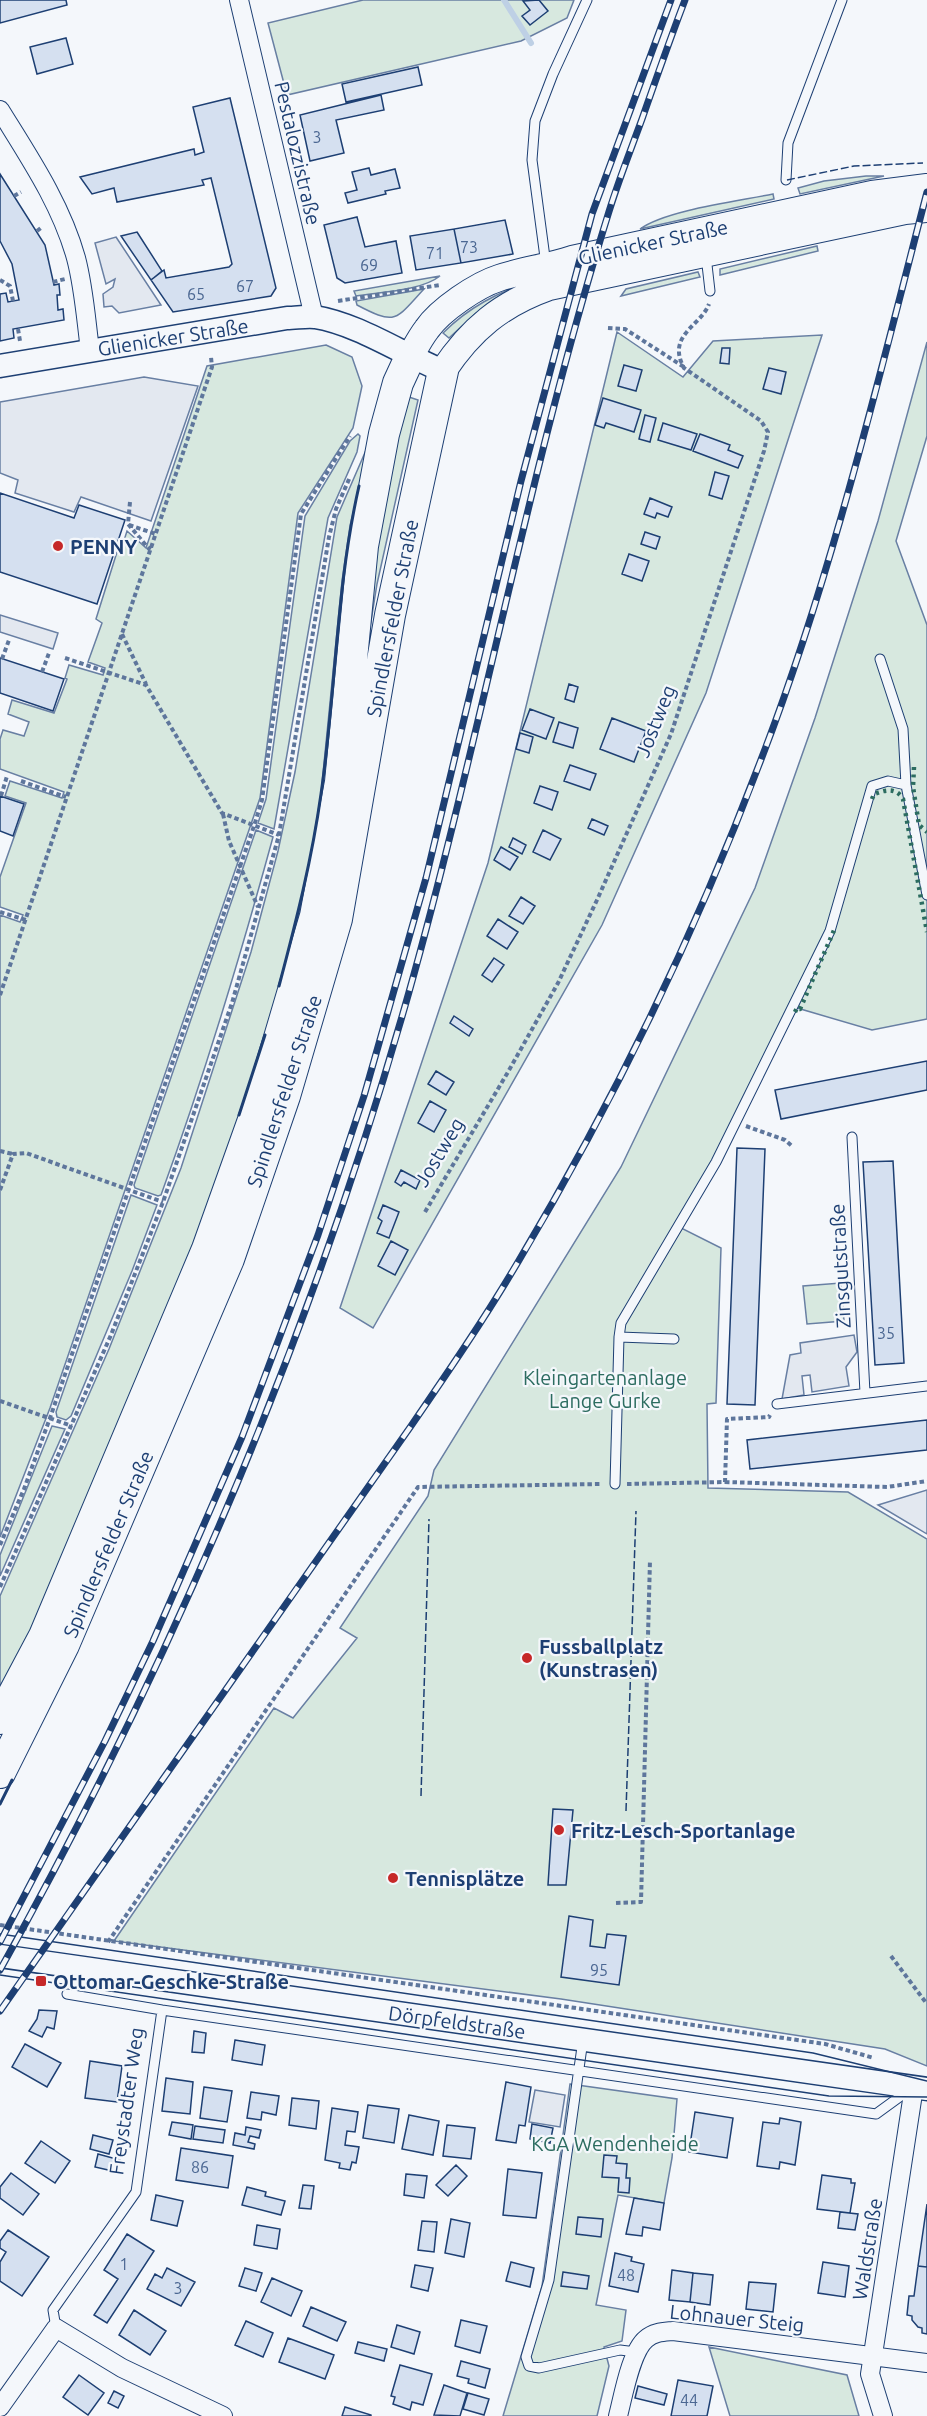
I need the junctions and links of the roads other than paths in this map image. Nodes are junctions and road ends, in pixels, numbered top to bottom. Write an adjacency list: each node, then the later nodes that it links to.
1 (238, 0): 11 (street, Pestalozzistraße)
2 (587, 0): 9 (lane)
3 (842, 0): 5 (lane)
4 (0, 110): 12 (street)
5 (786, 180)
6 (927, 187): 9 (main road, Glienicker Straße)
7 (927, 209): 8 (main road, Glienicker Straße)
8 (705, 254): 9 (main road, Glienicker Straße); 10 (lane)
9 (548, 278): 13 (main road, Glienicker Straße); 15 (main road, Glienicker Straße)
10 (710, 291)
11 (314, 317): 12 (street, Glienicker Straße); 13 (street, Glienicker Straße)
12 (90, 350): 14 (street, Glienicker Straße)
13 (410, 357): 15 (street, Glienicker Straße); 28 (highway, Spindlersfelder Straße)
14 (0, 366)
15 (443, 371): 29 (highway, Spindlersfelder Straße)
16 (880, 659): 17 (lane)
17 (906, 785): 19 (lane); 22 (lane)
18 (927, 844): 19 (lane)
19 (917, 846): 20 (lane)
20 (927, 895)
21 (852, 1137): 25 (lane, Zinsgutstraße)
22 (619, 1337): 23 (lane); 27 (lane)
23 (674, 1339)
24 (927, 1386): 25 (lane)
25 (865, 1394): 26 (lane)
26 (777, 1404)
27 (615, 1484)
28 (0, 1719)
29 (0, 1773)
30 (0, 1956): 33 (street, Dörpfeldstraße)
31 (67, 1994): 32 (lane, Dörpfeldstraße)
32 (162, 2010): 34 (lane, Dörpfeldstraße); 36 (lane, Freystadter Weg)
33 (583, 2040): 34 (lane); 35 (street, Dörpfeldstraße)
34 (579, 2070): 35 (lane, Dörpfeldstraße); 37 (lane)
35 (920, 2088): 38 (street, Waldstraße)
36 (56, 2328): 40 (street, Freystadter Weg); 41 (street)
37 (636, 2352): 38 (street, Lohnauer Steig); 42 (street)
38 (872, 2357): 39 (street, Lohnauer Steig); 43 (street, Waldstraße)
39 (927, 2363)
40 (0, 2407)
41 (223, 2416)
42 (618, 2416)
43 (883, 2416)

